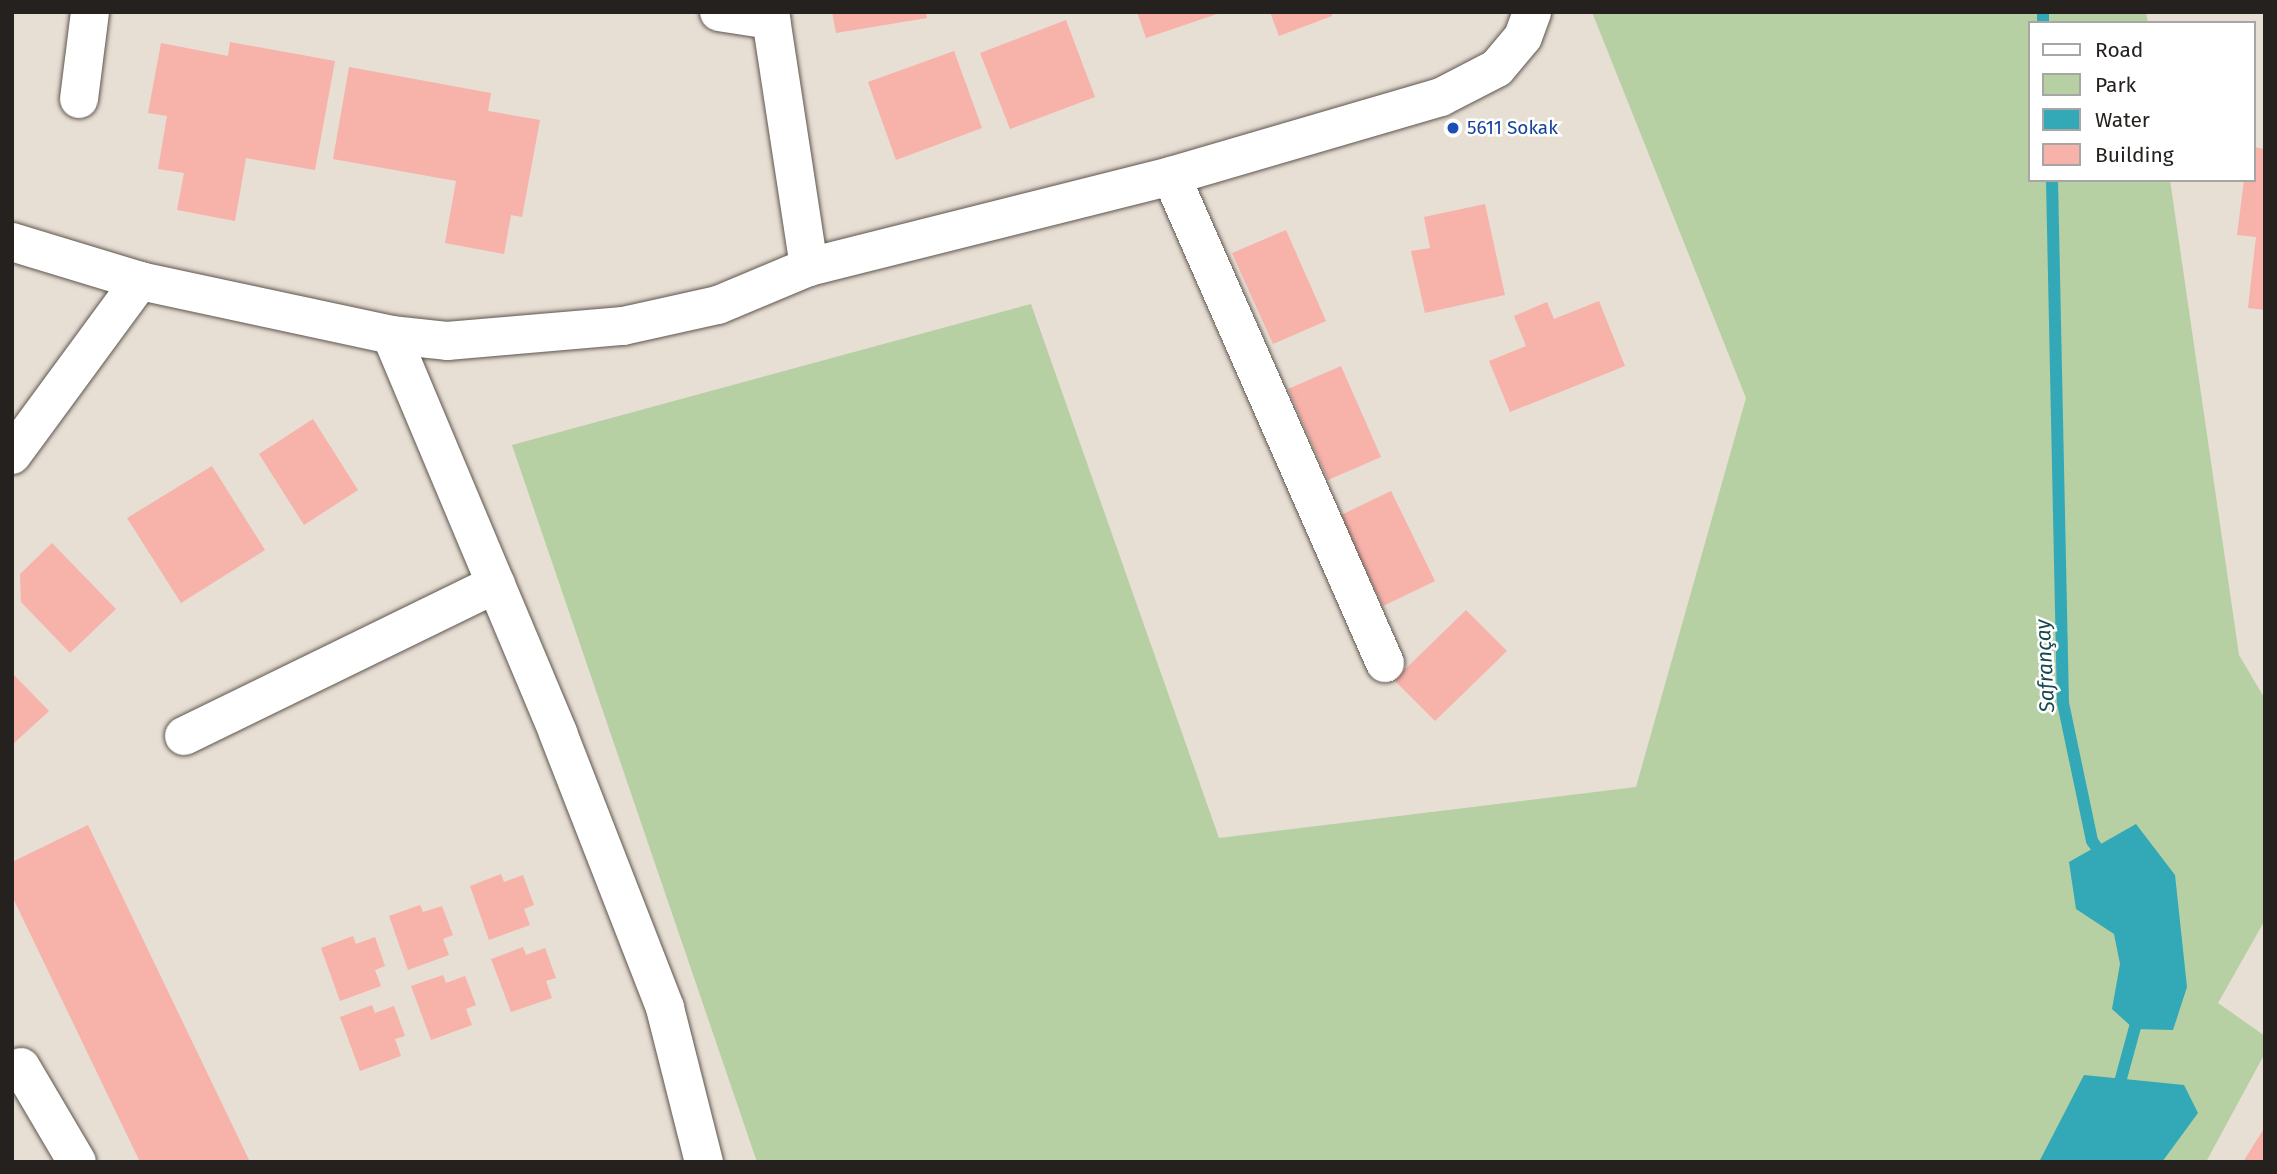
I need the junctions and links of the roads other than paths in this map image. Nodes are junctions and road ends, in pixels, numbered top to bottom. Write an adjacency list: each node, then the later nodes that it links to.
1 (90, 12): 5 (street)
2 (719, 12): 4 (street)
3 (1532, 12): 6 (street)
4 (771, 16): 8 (street)
5 (79, 99)
6 (1171, 176): 8 (street); 13 (street)
7 (12, 242): 9 (street)
8 (809, 267): 10 (street)
9 (139, 281): 10 (street); 11 (street)
10 (391, 335): 12 (street)
11 (12, 455)
12 (496, 584): 14 (street); 17 (street)
13 (1385, 663)
14 (184, 736)
15 (15, 1066): 16 (street)
16 (77, 1162)
17 (704, 1162)

